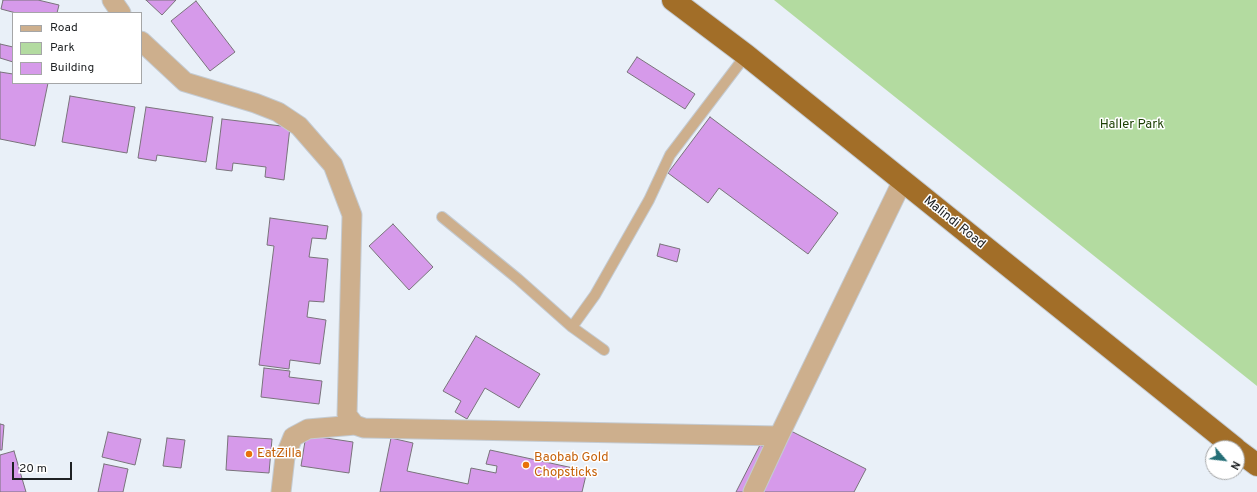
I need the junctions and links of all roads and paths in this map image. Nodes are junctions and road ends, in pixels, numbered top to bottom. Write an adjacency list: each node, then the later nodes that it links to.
1 (112, 0): 3 (street)
2 (673, 0): 5 (highway, Malindi Road)
3 (120, 12)
4 (142, 42): 10 (street)
5 (746, 55): 6 (highway, Malindi Road); 8 (lane)
6 (902, 182): 11 (street); 12 (highway, Malindi Road)
7 (442, 217): 8 (lane)
8 (572, 327): 9 (lane)
9 (604, 350)
10 (355, 425): 11 (street); 15 (street)
11 (778, 436): 16 (street)
12 (1225, 440)
13 (1245, 456): 14 (highway, Malindi Road)
14 (1257, 465)
15 (281, 492)
16 (753, 492)

